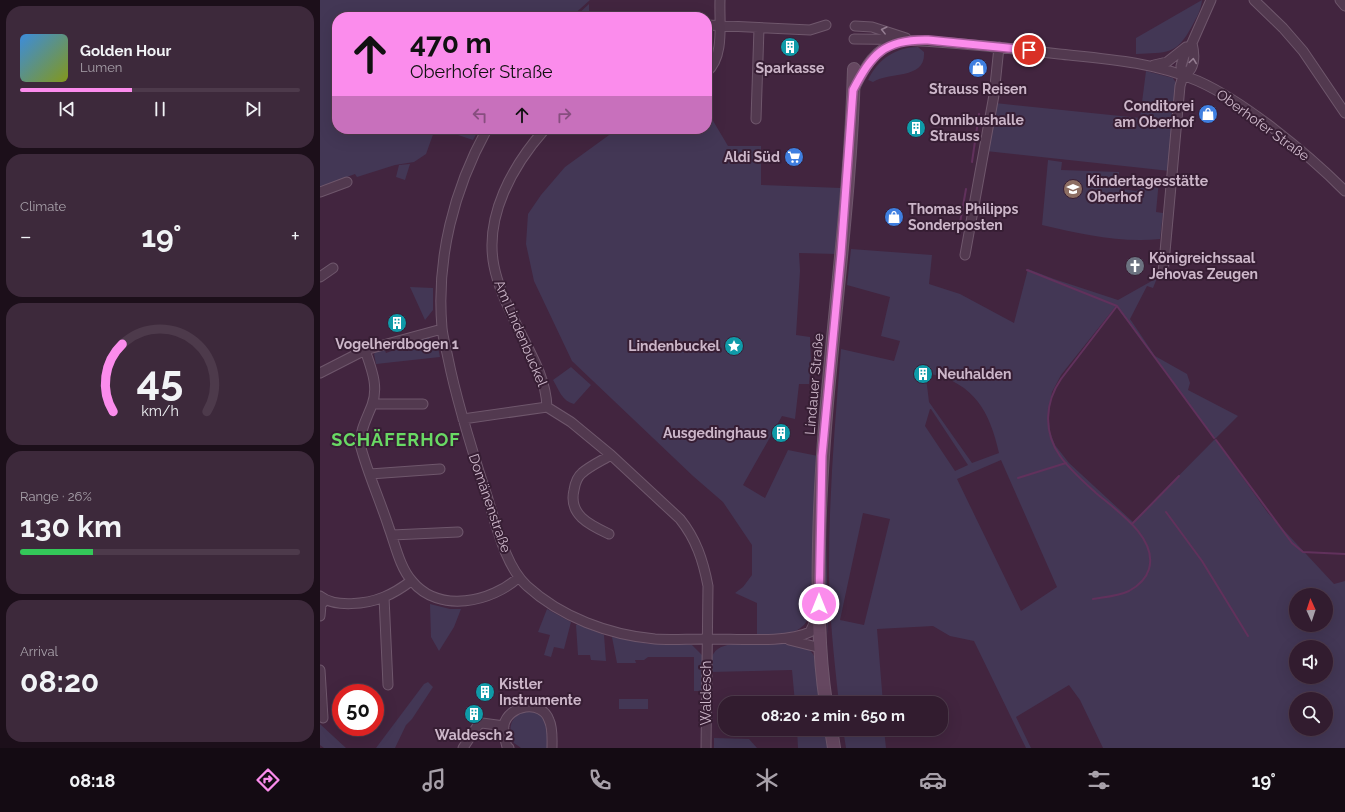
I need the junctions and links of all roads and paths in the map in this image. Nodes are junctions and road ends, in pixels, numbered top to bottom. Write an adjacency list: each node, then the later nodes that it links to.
1 (720, 0): 8 (street)
2 (1211, 0): 13 (street)
3 (1254, 0): 20 (street)
4 (1340, 0): 5 (street)
5 (1345, 6)
6 (712, 25): 8 (street)
7 (826, 25): 10 (street)
8 (719, 26): 10 (street); 15 (street)
9 (855, 26): 12 (street, Oberhofer Straße, one-way to 9)
10 (759, 28): 21 (street)
11 (854, 39): 12 (street, Oberhofer Straße)
12 (911, 40): 14 (street, Oberhofer Straße); 19 (street, Oberhofer Straße)
13 (1192, 43): 16 (street); 18 (street)
14 (999, 47): 16 (street, Oberhofer Straße); 27 (street)
15 (712, 66)
16 (1152, 66): 18 (street, Oberhofer Straße)
17 (854, 69): 19 (main road, Lindauer Straße)
18 (1183, 76): 25 (street, Oberhofer Straße); 29 (street)
19 (853, 90): 48 (main road, Lindauer Straße)
20 (1345, 113)
21 (756, 119)
22 (484, 134): 31 (street, Domänenstraße)
23 (541, 134): 36 (street, Am Lindenbuckel)
24 (346, 182): 26 (street)
25 (1345, 191)
26 (320, 192)
27 (965, 255)
28 (333, 268): 30 (street)
29 (1163, 274)
30 (320, 277)
31 (442, 329): 32 (street); 37 (street, Domänenstraße)
32 (365, 350): 33 (street); 34 (street)
33 (320, 373)
34 (372, 404): 35 (street); 40 (street)
35 (423, 404)
36 (547, 407): 37 (street, Am Lindenbuckel); 38 (street)
37 (464, 419): 44 (street, Domänenstraße)
38 (611, 455): 42 (street); 50 (street)
39 (440, 469): 40 (street)
40 (370, 474): 43 (street)
41 (458, 532): 43 (street)
42 (609, 534)
43 (392, 535): 45 (street)
44 (519, 577): 45 (street); 50 (street, Domänenstraße)
45 (411, 581): 46 (street)
46 (384, 597): 47 (street); 54 (street)
47 (322, 598): 49 (street)
48 (819, 606): 51 (street, Domänenstraße); 52 (main road, Lindauer Straße)
49 (320, 616)
50 (706, 638): 51 (street, Domänenstraße); 62 (street, Waldesch)
51 (788, 639): 52 (street, Domänenstraße)
52 (821, 648): 55 (main road, Lindauer Straße)
53 (320, 670): 56 (street)
54 (388, 685)
55 (825, 696)
56 (323, 718)
57 (504, 726): 59 (street); 60 (street); 61 (street)
58 (832, 736): 63 (main road)
59 (463, 748)
60 (509, 748)
61 (552, 748)
62 (706, 748)
63 (834, 748)

